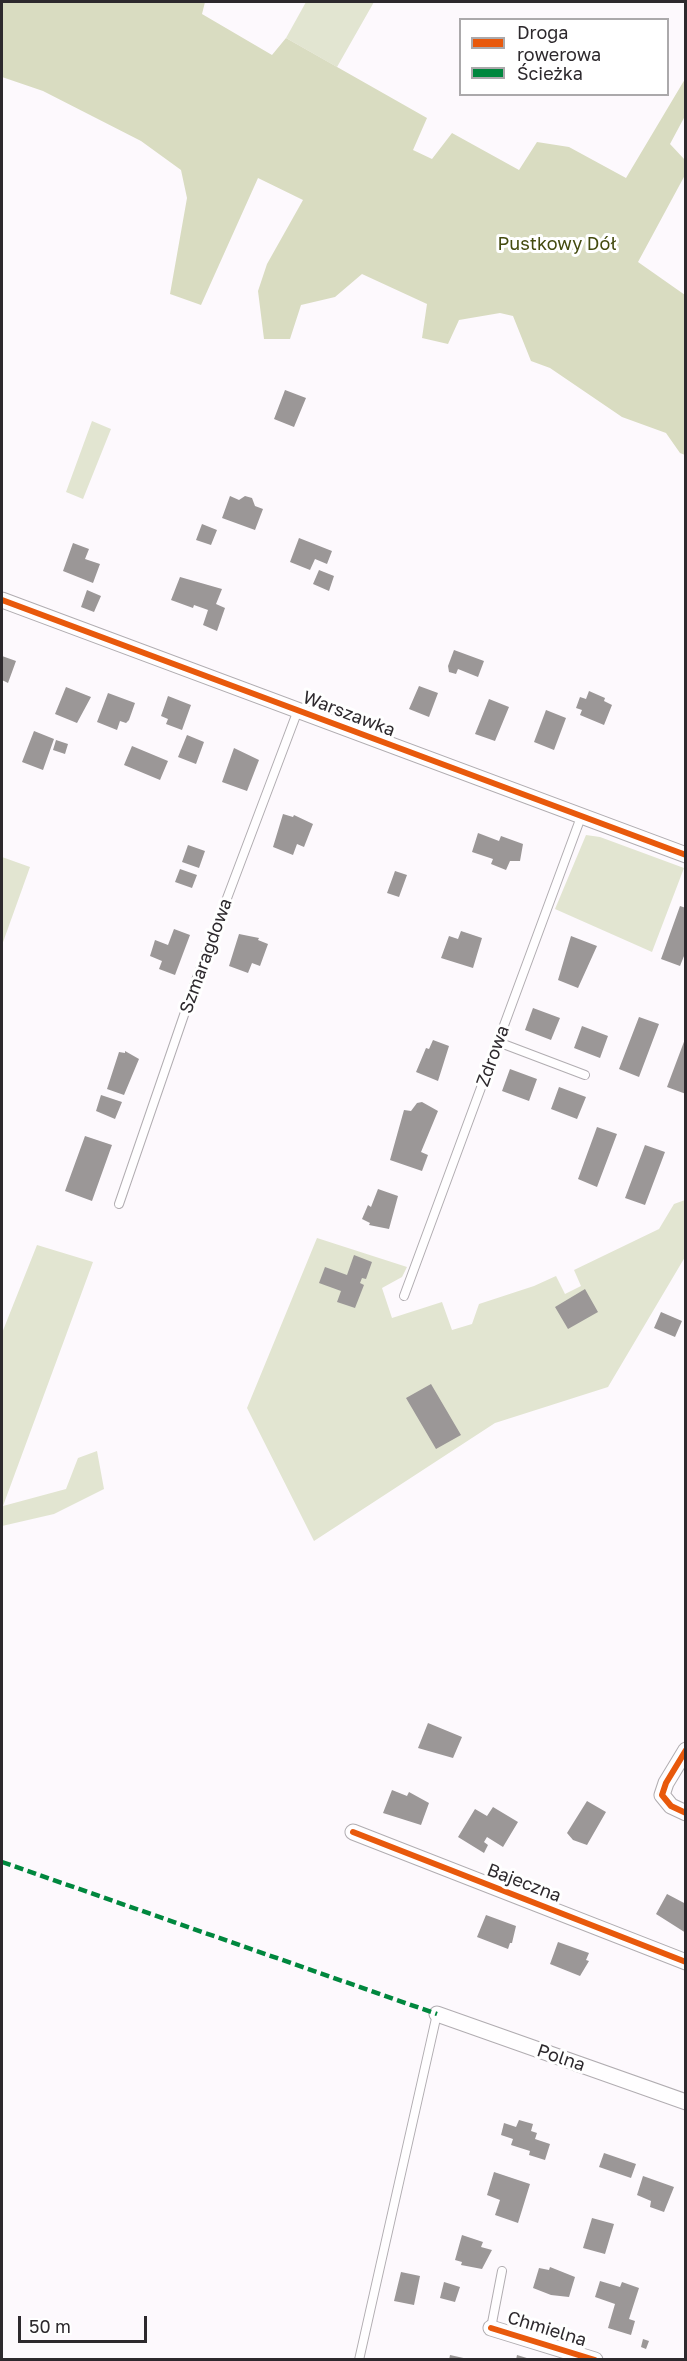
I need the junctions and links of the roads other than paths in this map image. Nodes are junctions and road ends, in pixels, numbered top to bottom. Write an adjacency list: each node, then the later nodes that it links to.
1 (2, 600): 2 (street, Warszawka)
2 (298, 710): 3 (street, Warszawka); 7 (lane, Szmaragdowa)
3 (581, 817): 4 (street, Warszawka); 5 (lane, Zdrowa)
4 (686, 855)
5 (498, 1042): 6 (lane); 8 (lane, Zdrowa)
6 (585, 1075)
7 (119, 1204)
8 (404, 1296)
9 (686, 1750): 10 (street)
10 (686, 1813)
11 (352, 1832): 12 (street, Bajeczna)
12 (686, 1962)
13 (437, 2014): 14 (street, Polna); 17 (lane)
14 (686, 2102)
15 (502, 2271): 16 (lane)
16 (491, 2328): 18 (street, Chmielna)
17 (359, 2360)
18 (595, 2360)

